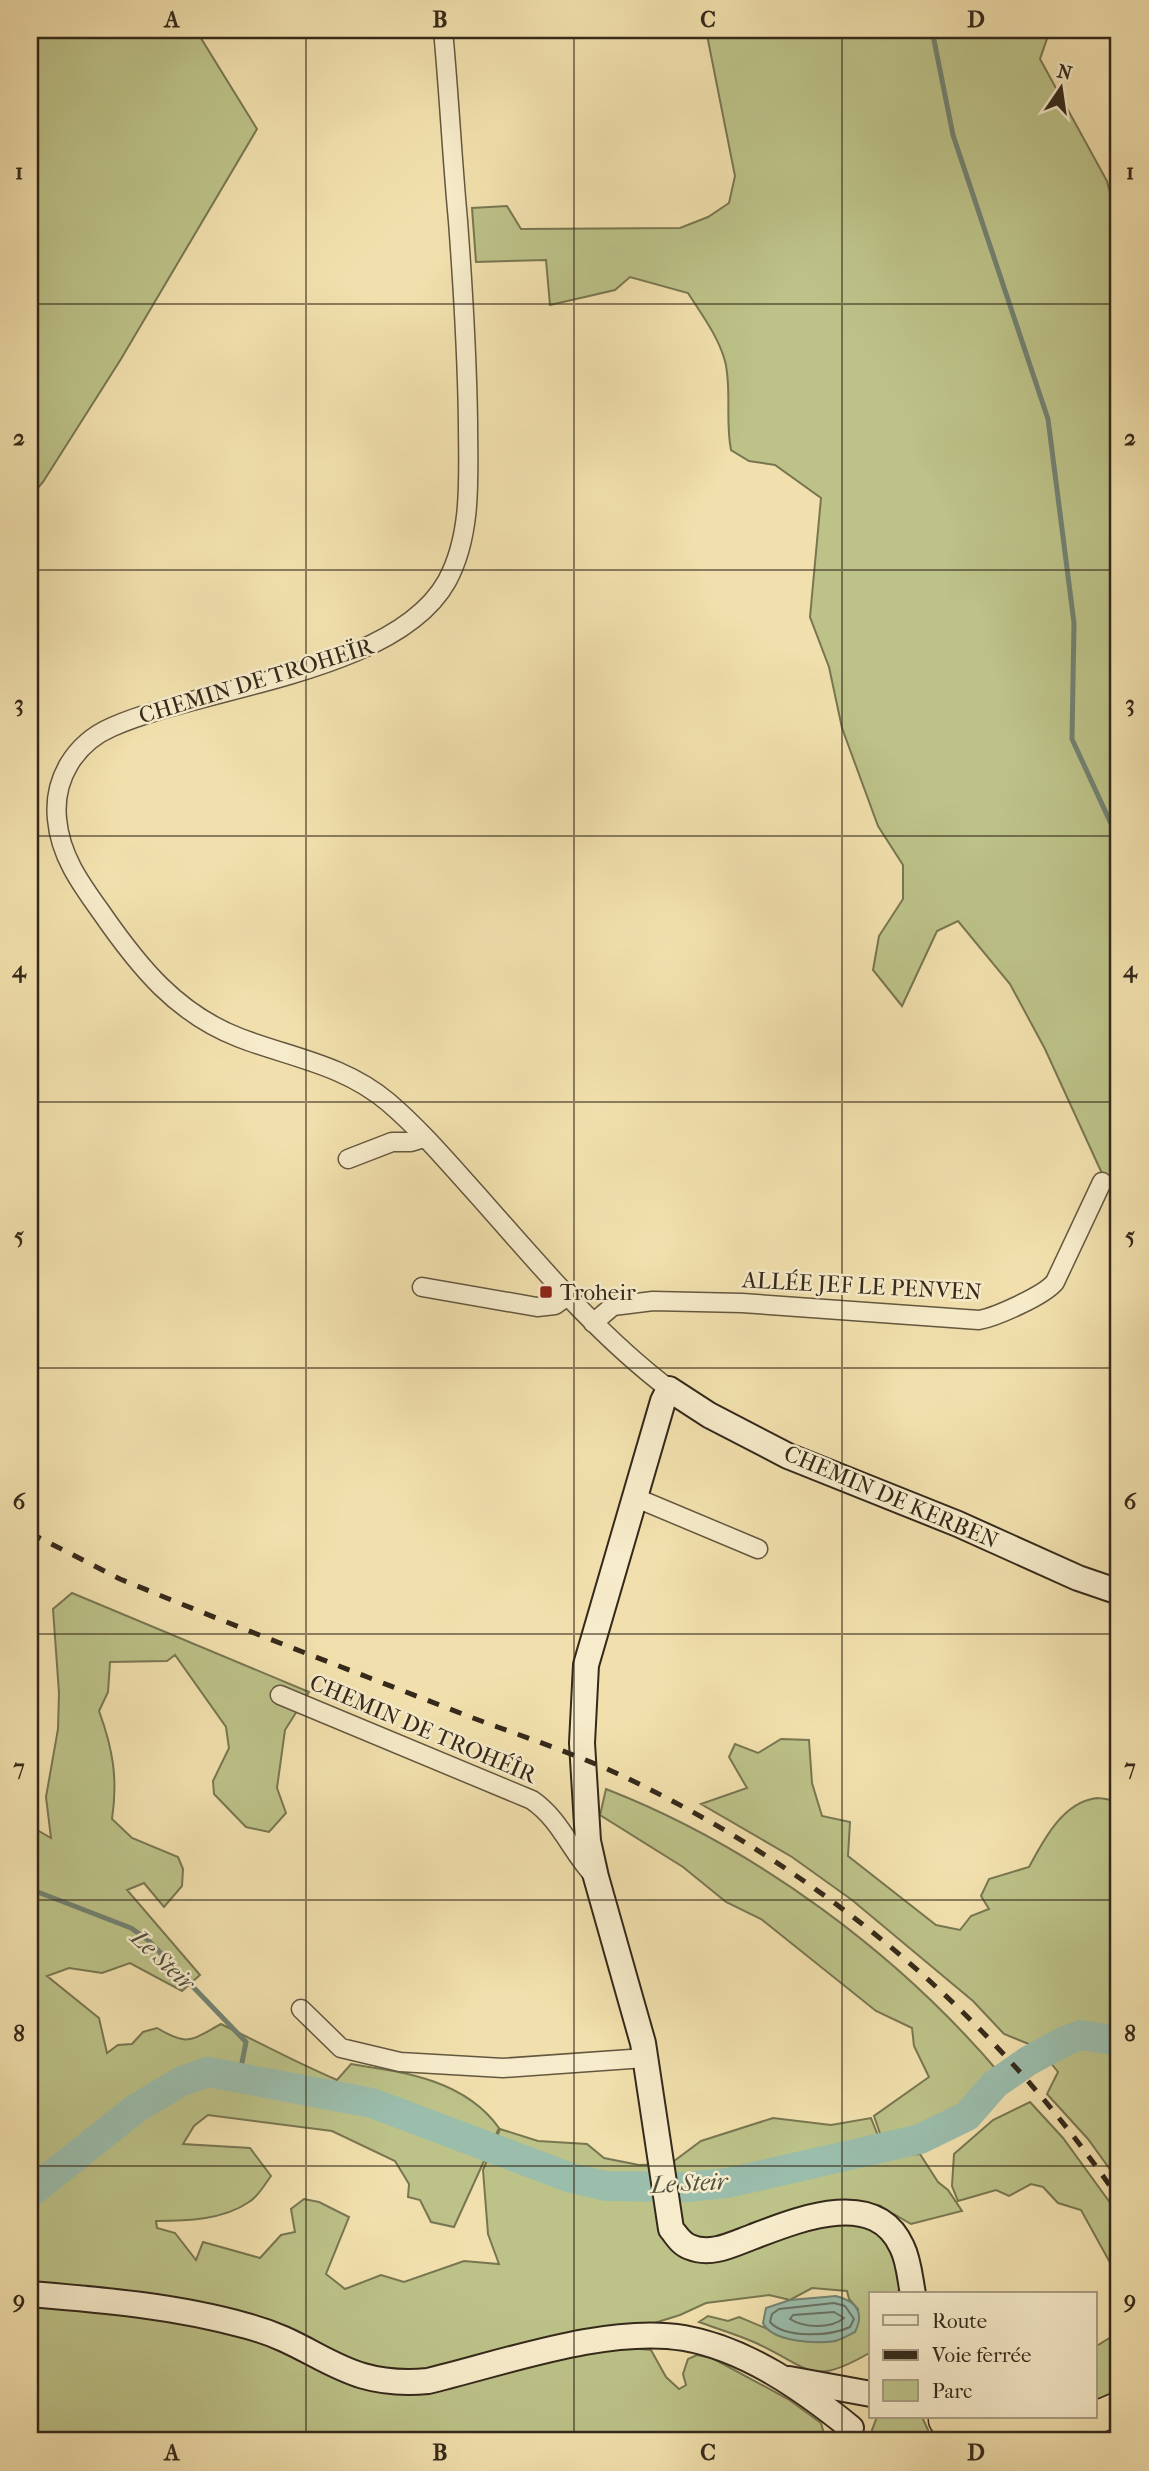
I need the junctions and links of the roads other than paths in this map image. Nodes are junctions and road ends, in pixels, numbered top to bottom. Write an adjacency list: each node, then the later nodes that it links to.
1 (443, 30): 2 (street, CHEMIN DE TROHEÏR)
2 (424, 1138): 3 (street); 6 (street, CHEMIN DE TROHEÏR)
3 (348, 1159)
4 (1101, 1182): 7 (street, ALLÉE JEF LE PENVEN)
5 (422, 1287): 6 (street)
6 (566, 1297): 7 (street, CHEMIN DE TROHEÏR)
7 (593, 1323): 8 (street, CHEMIN DE TROHEÏR)
8 (669, 1390): 9 (street); 11 (street, CHEMIN DE KERBEN)
9 (634, 1497): 10 (street); 13 (street)
10 (758, 1549)
11 (1119, 1592)
12 (280, 1695): 13 (street, CHEMIN DE TROHÉÎR)
13 (596, 1877): 15 (street)
14 (301, 2009): 15 (street)
15 (645, 2058): 16 (street)
16 (912, 2292)
17 (30, 2294): 18 (street)
18 (782, 2377): 19 (street); 25 (street)
19 (869, 2394)
20 (869, 2396): 25 (street)
21 (1119, 2408): 22 (highway)
22 (1096, 2416)
23 (1091, 2418): 24 (highway)
24 (945, 2426)
25 (851, 2435)

